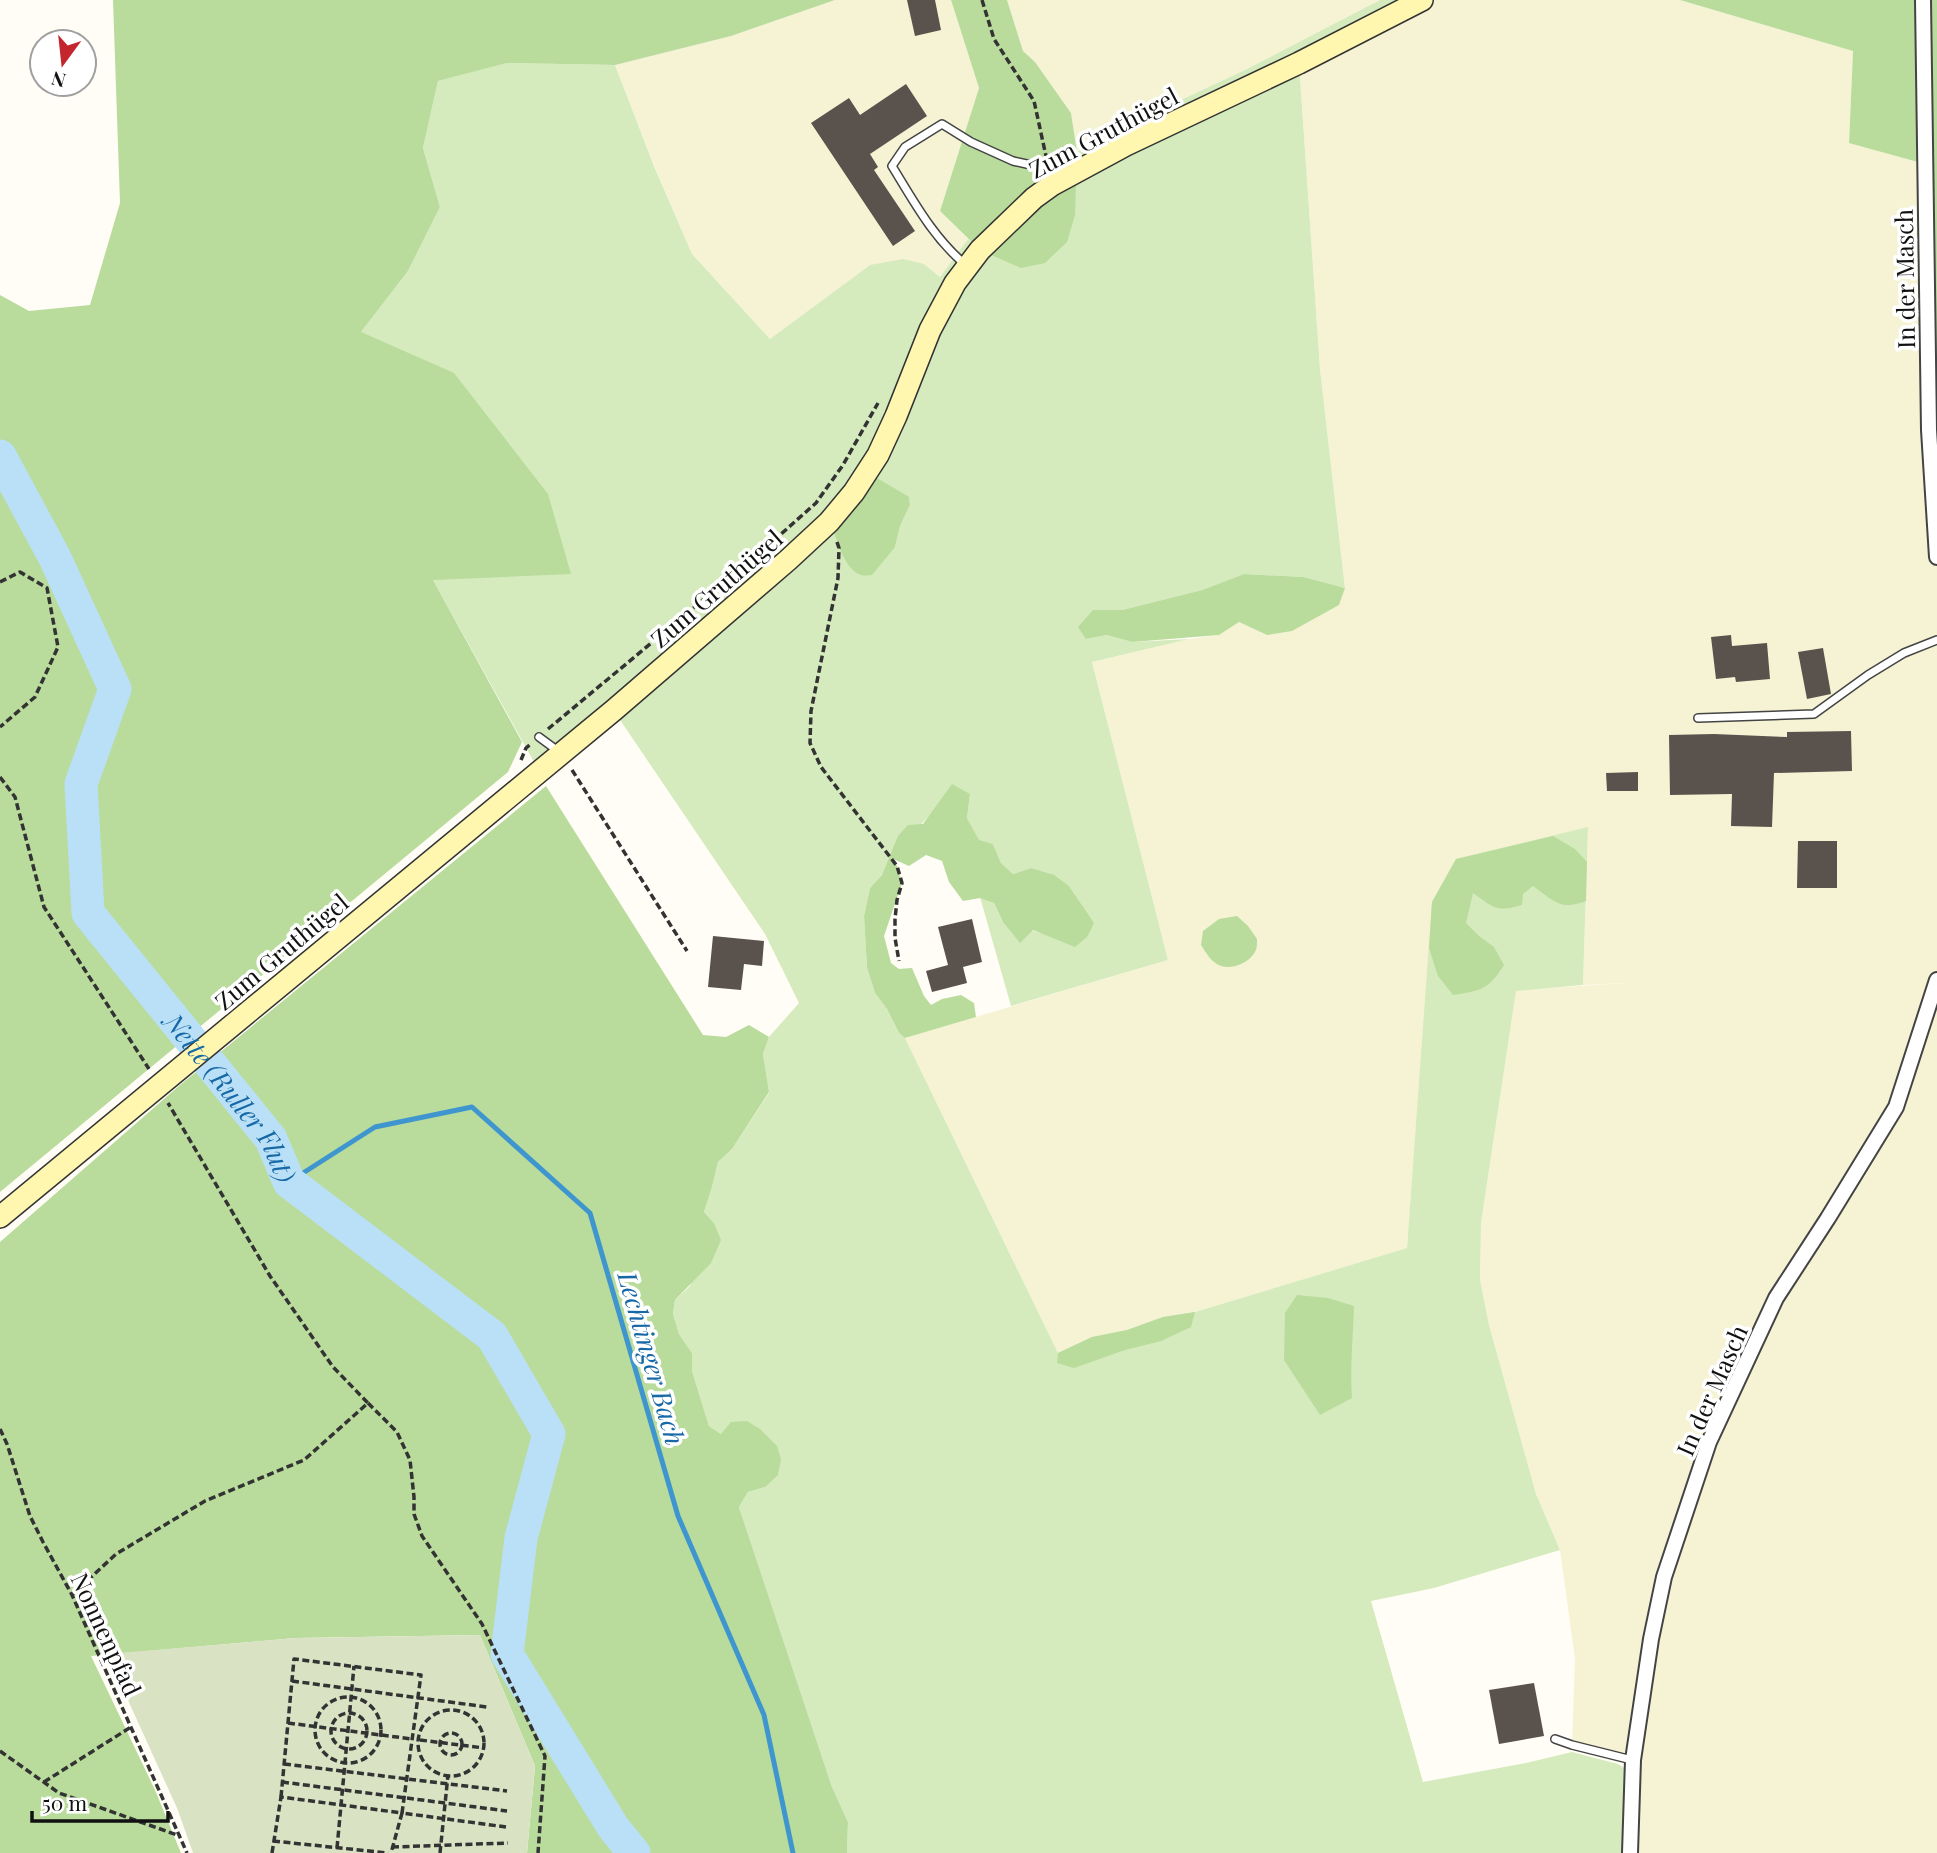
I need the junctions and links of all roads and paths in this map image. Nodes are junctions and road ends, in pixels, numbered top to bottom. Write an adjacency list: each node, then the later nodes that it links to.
1 (982, 0): 4 (path)
2 (1423, 0): 5 (street, Zum Gruthügel)
3 (1923, 0): 8 (street, In der Masch)
4 (1049, 169): 5 (lane)
5 (967, 267): 7 (street, Zum Gruthügel)
6 (878, 403): 13 (path)
7 (829, 522): 14 (street, Zum Gruthügel); 18 (path)
8 (1937, 557)
9 (0, 582): 12 (path)
10 (1937, 640): 11 (lane)
11 (1698, 718)
12 (0, 727)
13 (539, 737): 14 (lane); 15 (path)
14 (561, 753): 17 (path); 20 (street, Zum Gruthügel)
15 (521, 761)
16 (0, 777): 20 (path)
17 (687, 951)
18 (899, 961)
19 (1937, 980): 47 (street, In der Masch)
20 (158, 1085): 21 (street, Zum Gruthügel); 22 (path)
21 (0, 1217)
22 (368, 1403): 24 (path); 76 (path)
23 (0, 1429): 24 (path, Nonnenpfad)
24 (72, 1595): 33 (path, Nonnenpfad)
25 (354, 1667): 26 (path); 27 (path); 29 (path)
26 (292, 1681): 27 (path); 32 (path)
27 (352, 1689): 28 (path); 29 (path)
28 (352, 1697): 31 (path); 34 (path); 38 (path)
29 (418, 1698): 30 (path); 39 (path)
30 (487, 1707)
31 (350, 1713): 35 (path); 36 (path); 37 (path)
32 (288, 1723): 34 (path); 49 (path)
33 (131, 1727): 53 (path); 66 (path, Nonnenpfad)
34 (315, 1727): 35 (path); 48 (path)
35 (332, 1728): 36 (path); 44 (path)
36 (348, 1731): 37 (path); 44 (path)
37 (367, 1733): 38 (path); 44 (path)
38 (381, 1735): 39 (path); 48 (path)
39 (412, 1739): 41 (path); 52 (path)
40 (1555, 1739): 47 (lane)
41 (419, 1740): 42 (path); 45 (path); 51 (path)
42 (439, 1742): 43 (path); 43 (path); 43 (path)
43 (462, 1746): 45 (path)
44 (346, 1748): 48 (path)
45 (484, 1748): 51 (path)
46 (0, 1751): 53 (path)
47 (1633, 1760): 77 (street, In der Masch)
48 (345, 1763): 50 (path)
49 (284, 1764): 50 (path); 54 (path)
50 (344, 1771): 52 (path); 56 (path)
51 (448, 1775): 55 (path)
52 (407, 1779): 55 (path); 59 (path)
53 (44, 1782): 66 (path)
54 (282, 1782): 56 (path); 58 (path)
55 (447, 1785): 57 (path); 60 (path)
56 (342, 1790): 59 (path); 61 (path)
57 (507, 1791)
58 (281, 1797): 61 (path); 67 (path)
59 (404, 1798): 60 (path); 63 (path)
60 (445, 1804): 62 (path); 64 (path)
61 (341, 1805): 63 (path); 71 (path)
62 (507, 1811)
63 (402, 1813): 64 (path); 70 (path)
64 (444, 1819): 65 (path); 69 (path)
65 (506, 1827)
66 (181, 1837): 72 (path, Nonnenpfad)
67 (273, 1841): 71 (path); 73 (path)
68 (508, 1843): 69 (path)
69 (441, 1846): 70 (path); 75 (path)
70 (392, 1847): 74 (path)
71 (337, 1848): 74 (path)
72 (187, 1853)
73 (272, 1853)
74 (389, 1853)
75 (440, 1853)
76 (537, 1853)
77 (1630, 1853)

